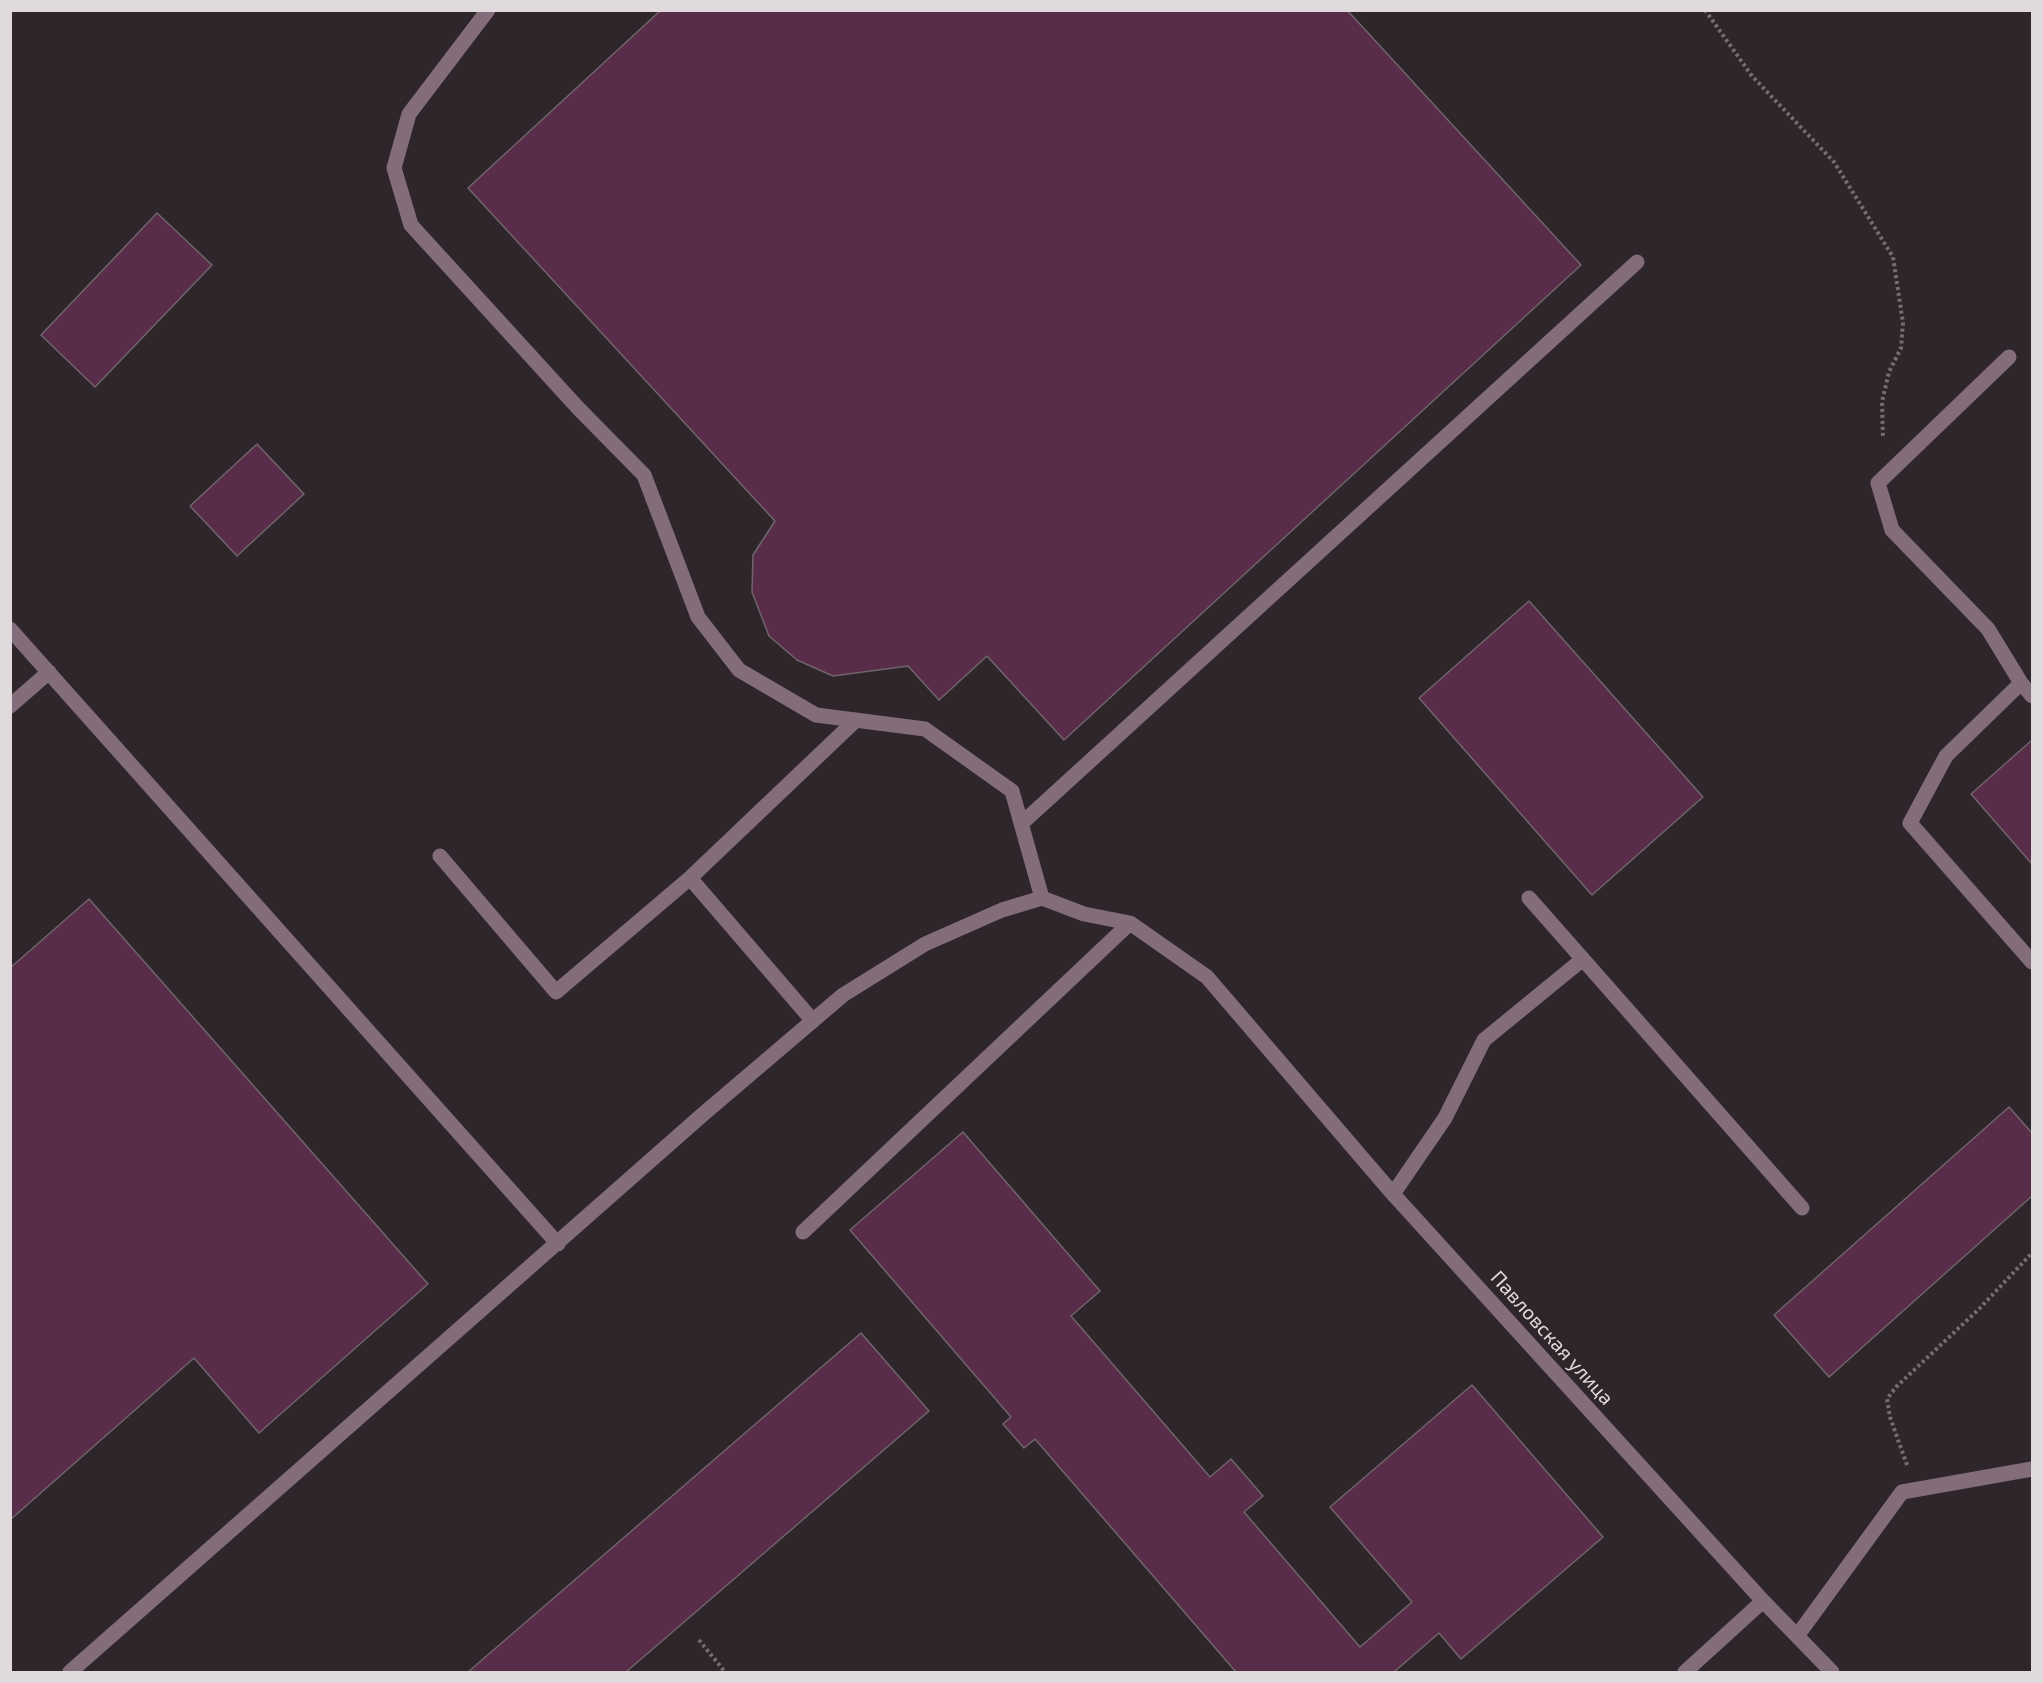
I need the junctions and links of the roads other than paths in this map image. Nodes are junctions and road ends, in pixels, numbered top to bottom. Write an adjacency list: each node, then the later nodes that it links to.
1 (488, 10): 9 (street)
2 (1637, 262): 10 (street)
3 (2009, 357): 6 (street)
4 (10, 628): 5 (street)
5 (49, 672): 8 (street); 22 (street)
6 (2021, 683): 7 (street); 17 (street)
7 (2032, 696)
8 (10, 706)
9 (856, 720): 10 (street); 12 (street)
10 (1021, 824): 13 (street)
11 (440, 856): 12 (street)
12 (690, 878): 18 (street)
13 (1042, 898): 15 (street); 18 (street)
14 (1529, 898): 16 (street)
15 (1130, 923): 19 (street, Павловская улица); 21 (street)
16 (1583, 959): 19 (street); 20 (street)
17 (2032, 962)
18 (813, 1021): 22 (street)
19 (1393, 1194): 24 (street, Павловская улица)
20 (1802, 1208)
21 (803, 1232)
22 (558, 1244): 26 (street)
23 (2032, 1469): 25 (street)
24 (1763, 1601): 25 (street, Павловская улица); 27 (street)
25 (1797, 1636): 28 (street, Павловская улица)
26 (70, 1672)
27 (1684, 1672)
28 (1832, 1672)

